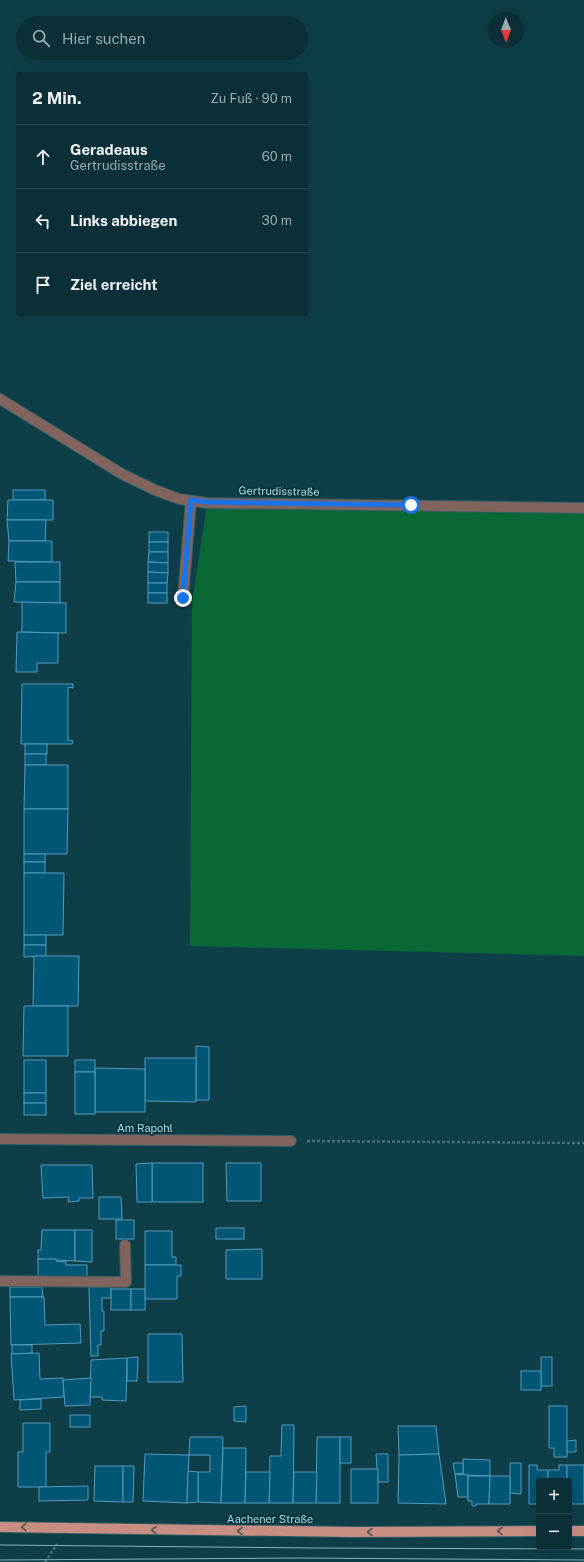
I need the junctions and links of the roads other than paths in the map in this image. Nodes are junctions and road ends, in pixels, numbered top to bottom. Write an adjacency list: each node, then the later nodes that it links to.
1 (0, 398): 2 (street, Gertrudisstraße)
2 (191, 500): 3 (street, Gertrudisstraße); 4 (street)
3 (584, 508)
4 (183, 598)
5 (0, 1139): 6 (street, Am Rapohl)
6 (291, 1141)
7 (125, 1245): 8 (street)
8 (0, 1281)
9 (0, 1527): 10 (main road, Aachener Straße, one-way to 9)
10 (536, 1531)
11 (572, 1531): 12 (main road)
12 (584, 1531)

